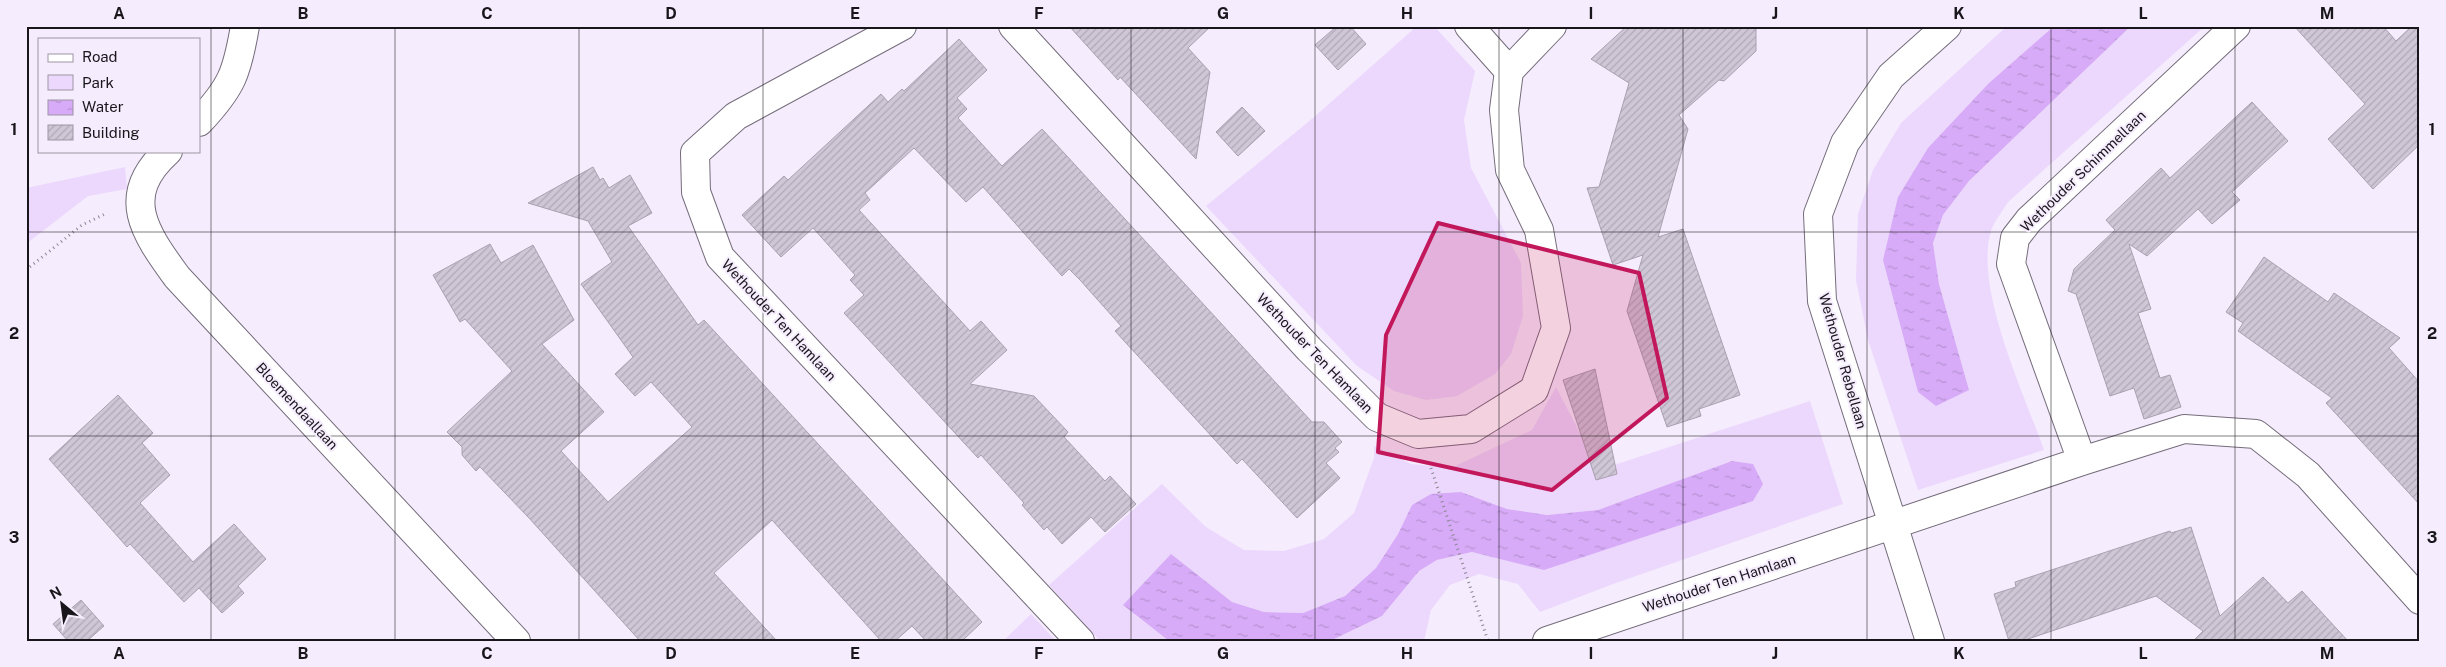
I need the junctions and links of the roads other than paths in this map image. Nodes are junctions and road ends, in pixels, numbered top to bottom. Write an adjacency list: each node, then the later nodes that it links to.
1 (245, 26): 9 (street)
2 (902, 26): 15 (street, Wethouder Ten Hamlaan)
3 (1013, 26): 8 (street, Wethouder Ten Hamlaan)
4 (1469, 26): 8 (street)
5 (1552, 26): 8 (street)
6 (1947, 26): 12 (street, Wethouder Rebellaan)
7 (2236, 26): 11 (street, Wethouder Schimmellaan)
8 (1509, 71)
9 (200, 121)
10 (167, 152): 14 (street, Bloemendaallaan)
11 (2082, 461): 12 (street); 13 (street)
12 (1892, 525): 16 (street, Wethouder Ten Hamlaan); 17 (street, Wethouder Rebellaan)
13 (2420, 600)
14 (516, 641)
15 (1080, 641)
16 (1547, 641)
17 (1930, 641)

